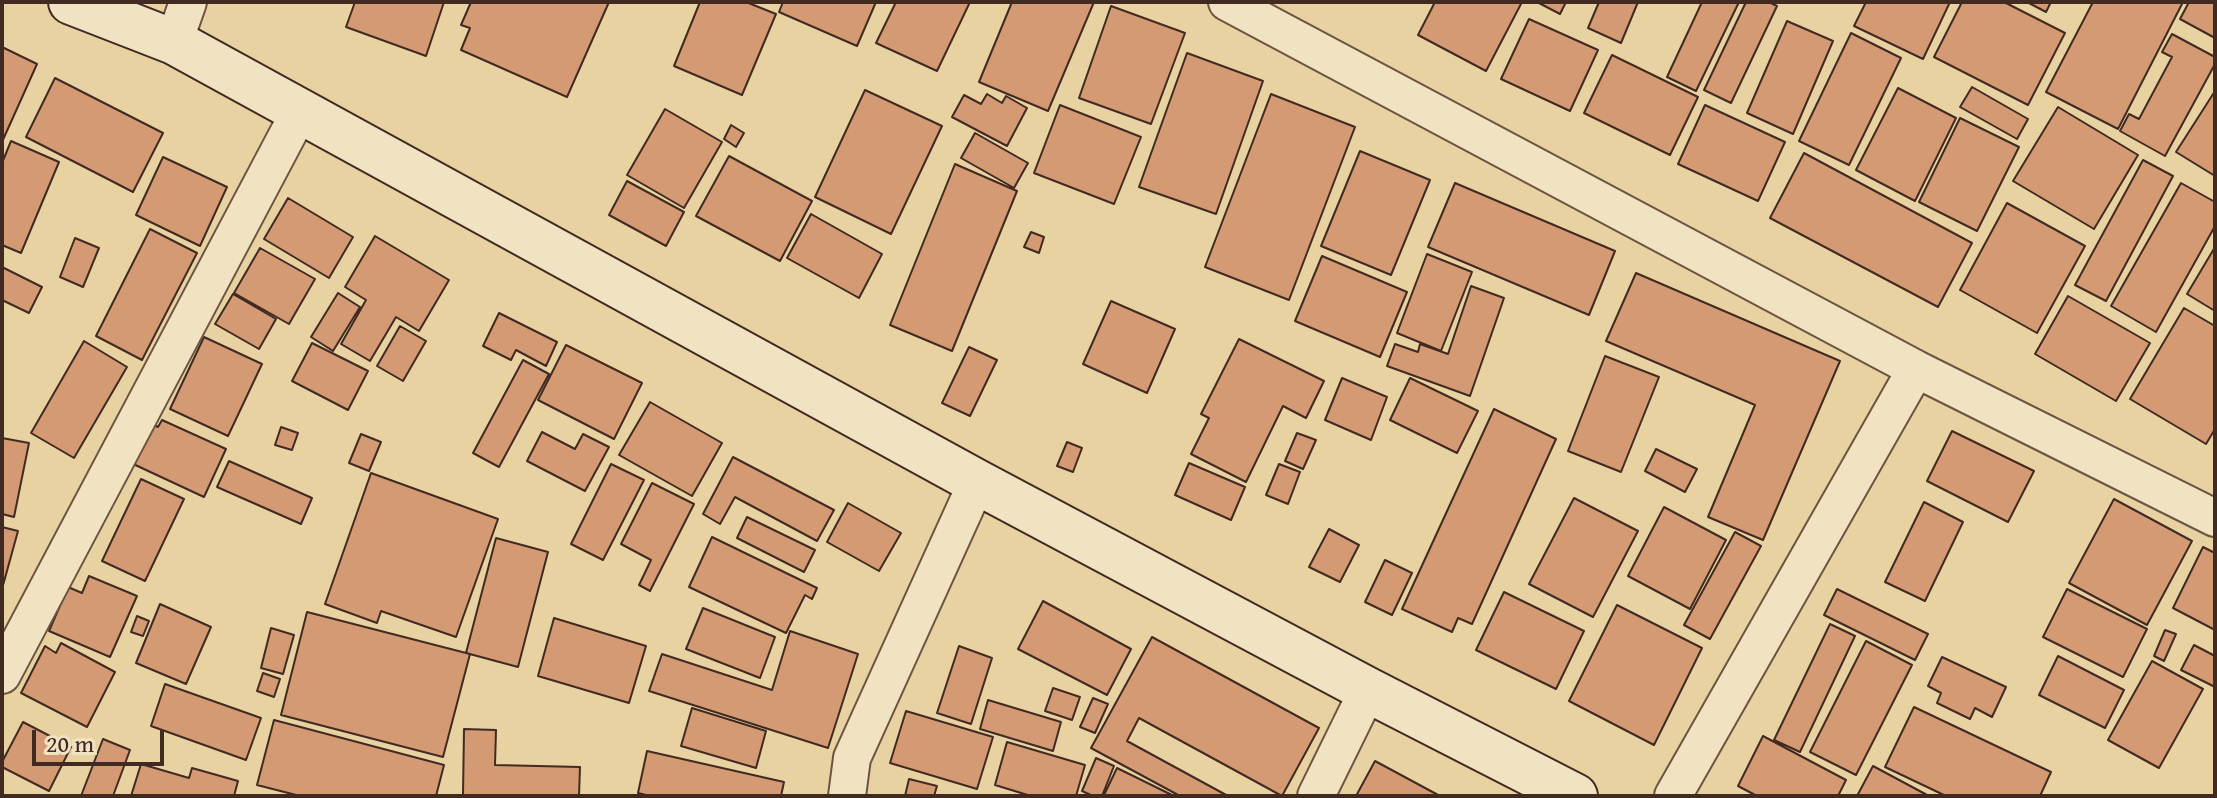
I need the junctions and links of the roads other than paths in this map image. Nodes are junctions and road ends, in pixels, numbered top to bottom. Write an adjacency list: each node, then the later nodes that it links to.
1 (71, 2): 4 (street)
2 (188, 2): 4 (street)
3 (1227, 2): 6 (street)
4 (174, 42): 5 (street)
5 (299, 113): 7 (street); 9 (street)
6 (1916, 369): 8 (street); 14 (street)
7 (977, 482): 10 (street); 11 (street)
8 (2215, 518)
9 (2, 675)
10 (1368, 690): 12 (street); 13 (street)
11 (847, 796)
12 (1316, 796)
13 (1575, 796)
14 (1673, 796)

